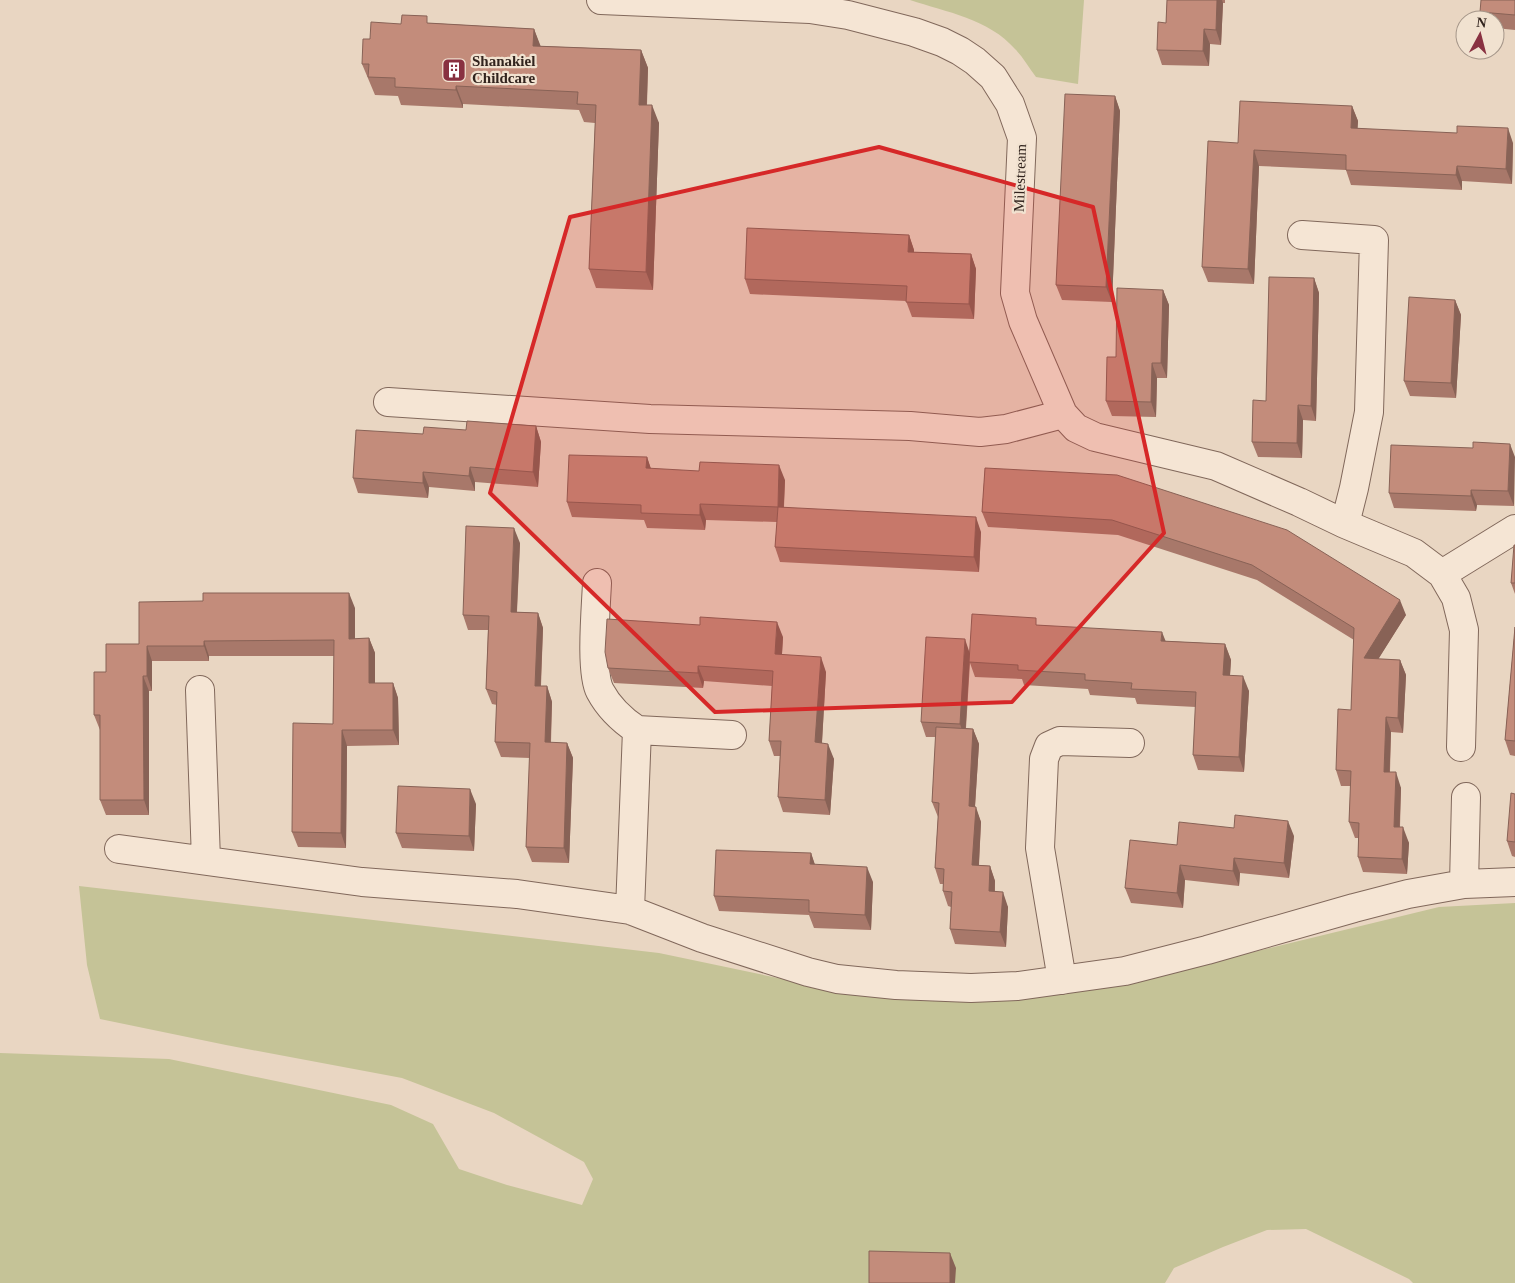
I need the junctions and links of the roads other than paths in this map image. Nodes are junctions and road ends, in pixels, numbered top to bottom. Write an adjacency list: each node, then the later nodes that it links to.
1 (601, 0): 2 (street, Milestream)
2 (811, 5): 5 (street, Milestream)
3 (1302, 235): 6 (street)
4 (388, 402): 5 (street)
5 (1063, 414): 6 (street)
6 (1345, 524): 8 (street)
7 (1515, 529): 8 (street)
8 (1442, 574): 14 (street)
9 (597, 583): 11 (street)
10 (200, 690): 17 (street)
11 (637, 730): 12 (street); 20 (street)
12 (732, 735)
13 (1130, 743): 21 (street)
14 (1461, 747)
15 (1466, 797): 19 (street)
16 (120, 849): 17 (street)
17 (206, 860): 20 (street)
18 (1515, 882): 19 (street)
19 (1464, 884): 21 (street)
20 (630, 910): 21 (street)
21 (1062, 980)

